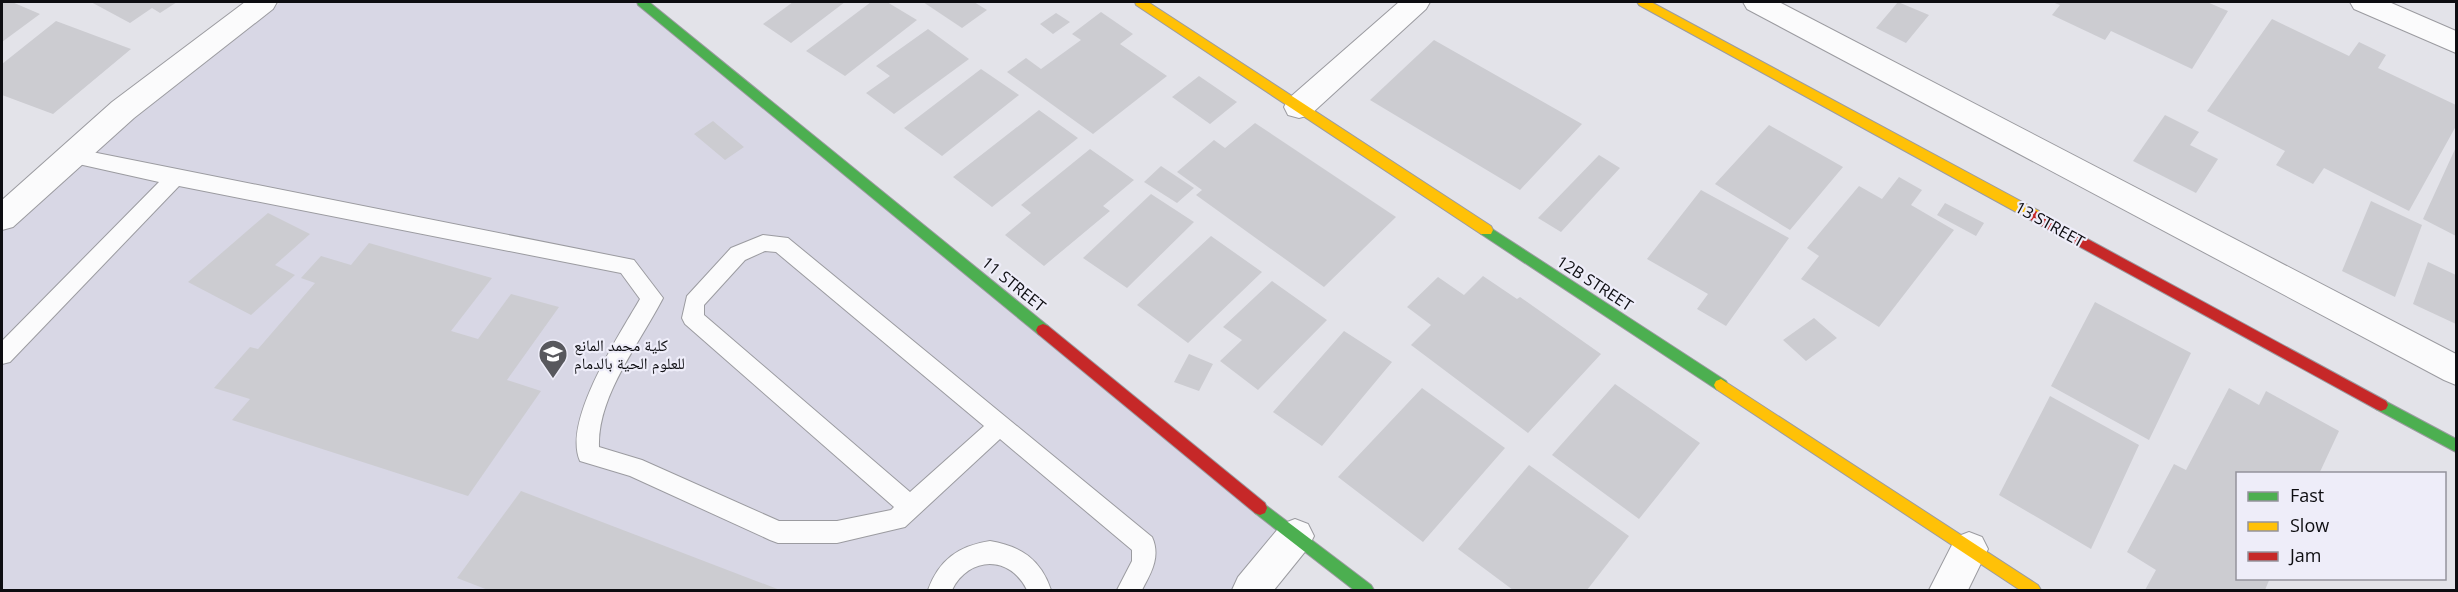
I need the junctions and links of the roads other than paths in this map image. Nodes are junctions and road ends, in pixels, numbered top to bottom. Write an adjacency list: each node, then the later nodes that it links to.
1 (263, 2): 10 (street)
2 (642, 2): 18 (street, 11 STREET)
3 (1140, 2): 9 (street, 12B STREET)
4 (1416, 2): 9 (street)
5 (1643, 2): 16 (street, 13 STREET)
6 (1757, 2): 14 (street)
7 (2364, 2): 8 (street)
8 (2457, 43)
9 (1299, 107): 19 (street, 12B STREET)
10 (72, 156): 11 (lane); 12 (street)
11 (175, 178): 13 (lane); 17 (lane)
12 (2, 218)
13 (2, 354)
14 (2457, 370)
15 (1000, 425): 17 (lane); 17 (lane); 22 (lane)
16 (2457, 446)
17 (911, 507)
18 (1295, 536): 23 (street); 24 (street, 11 STREET)
19 (1970, 549): 25 (street); 26 (street, 12B STREET)
20 (940, 591): 21 (lane)
21 (1039, 591)
22 (1130, 591)
23 (1251, 591)
24 (1366, 591)
25 (1948, 591)
26 (2033, 591)

